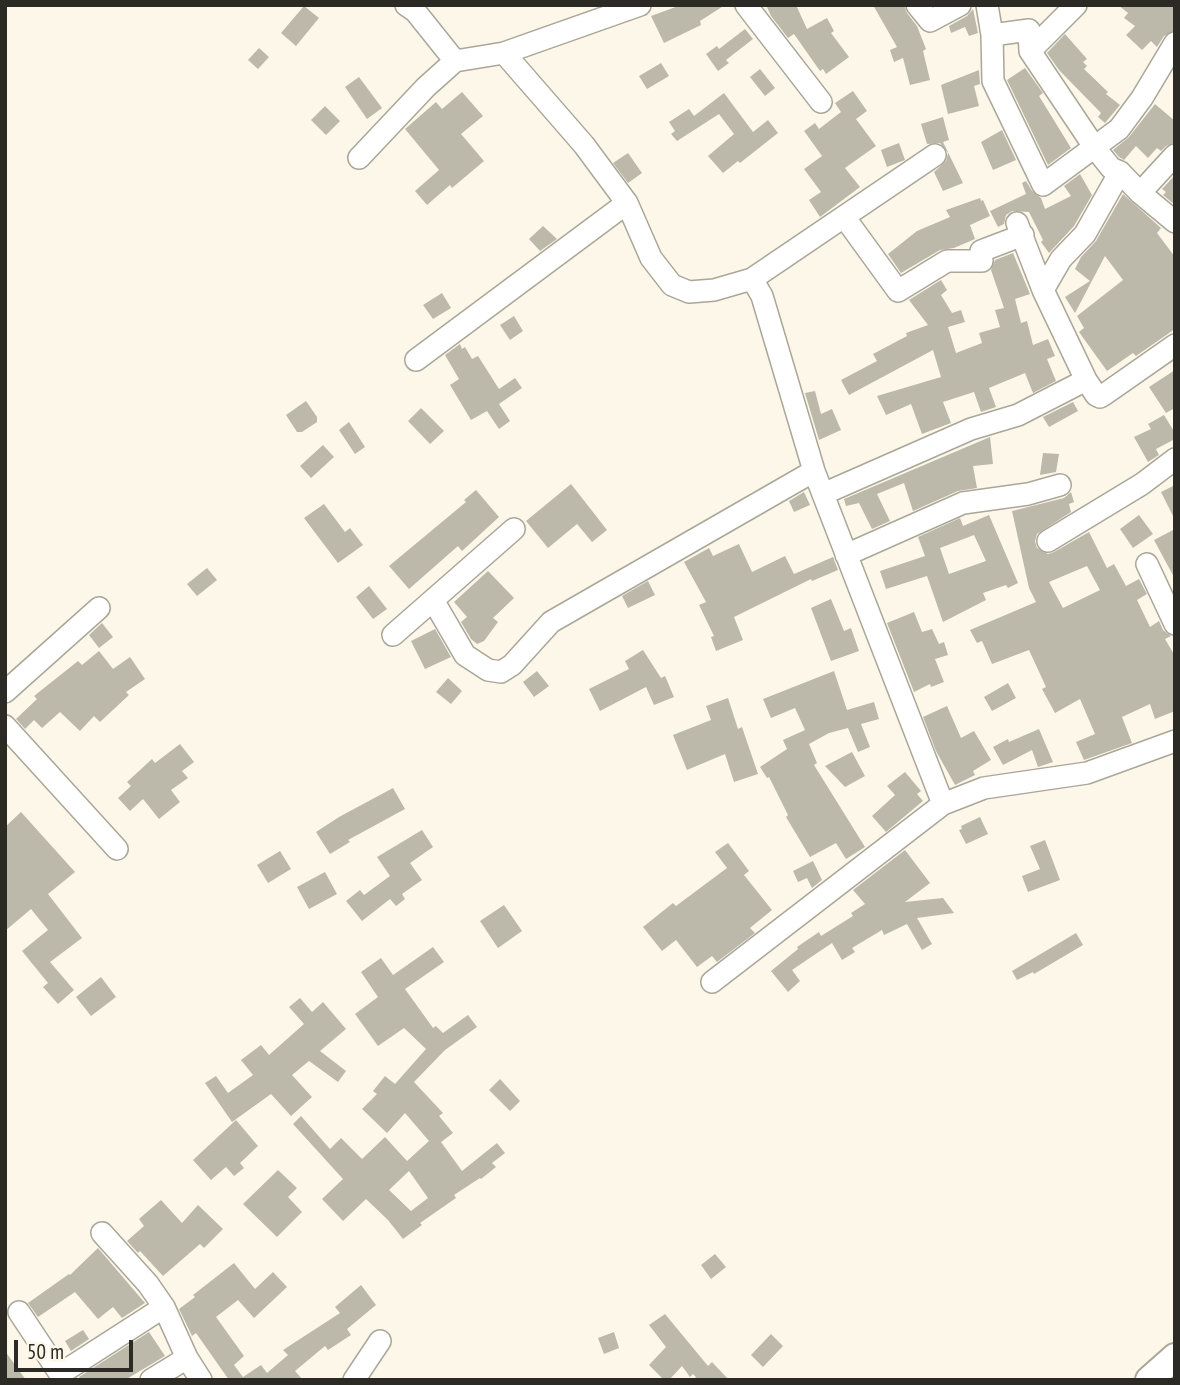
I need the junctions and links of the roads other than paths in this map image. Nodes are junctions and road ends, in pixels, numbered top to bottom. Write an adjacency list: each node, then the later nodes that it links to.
1 (406, 5): 12 (street)
2 (640, 5): 11 (street)
3 (746, 5): 13 (street)
4 (917, 5): 5 (street)
5 (960, 5)
6 (987, 5): 8 (street)
7 (1076, 5): 10 (street)
8 (992, 35): 10 (street); 14 (street)
9 (1175, 43): 14 (street)
10 (1030, 51): 14 (street)
11 (504, 53): 12 (street); 20 (street)
12 (455, 61): 17 (street)
13 (821, 102)
14 (1095, 148): 18 (street)
15 (935, 155): 21 (street)
16 (1175, 155): 19 (street)
17 (359, 158)
18 (1120, 172): 19 (street); 24 (street)
19 (1140, 193): 22 (street)
20 (627, 203): 23 (street); 26 (street)
21 (845, 218): 23 (street); 24 (street)
22 (1175, 222)
23 (752, 279): 29 (street)
24 (1043, 290): 27 (street)
25 (1175, 345): 27 (street)
26 (416, 360)
27 (1086, 380): 31 (street)
28 (1175, 459): 33 (street)
29 (814, 471): 31 (street); 36 (street)
30 (1060, 485): 34 (street)
31 (823, 494): 34 (street)
32 (514, 529): 36 (street)
33 (1048, 541)
34 (846, 555): 43 (street)
35 (1147, 564): 38 (street)
36 (433, 600): 39 (street)
37 (99, 608): 40 (street)
38 (1175, 624)
39 (393, 635)
40 (5, 692)
41 (5, 726): 44 (street)
42 (1175, 741): 43 (street)
43 (943, 804): 45 (street)
44 (117, 849)
45 (712, 982)
46 (102, 1233): 47 (street)
47 (164, 1307): 51 (street); 52 (street)
48 (19, 1312): 52 (street)
49 (380, 1341): 55 (street)
50 (1175, 1357): 56 (main road)
51 (187, 1358): 53 (street); 54 (street)
52 (61, 1377)
53 (151, 1380)
54 (201, 1380)
55 (354, 1380)
56 (1149, 1380)

